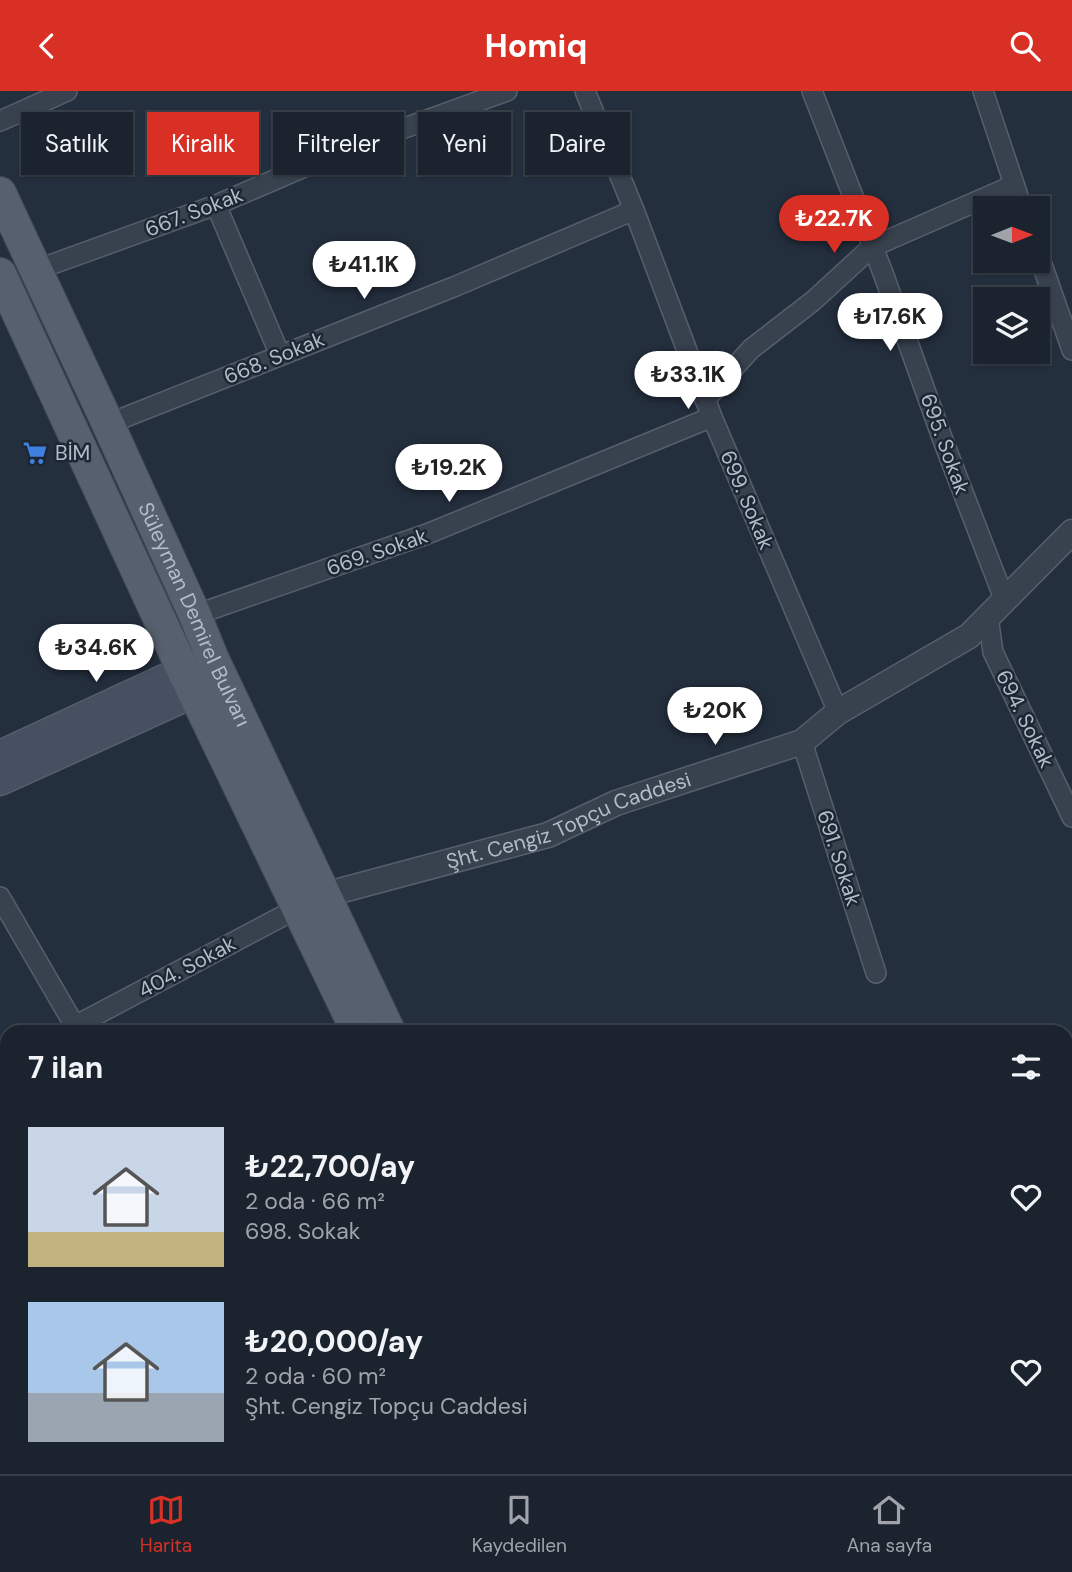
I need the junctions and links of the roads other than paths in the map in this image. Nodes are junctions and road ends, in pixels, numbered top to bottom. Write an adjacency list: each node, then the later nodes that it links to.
1 (67, 91): 6 (street)
2 (507, 91): 10 (street, 667. Sokak)
3 (585, 91): 11 (street, 699. Sokak)
4 (812, 91): 12 (street, 695. Sokak)
5 (983, 91): 7 (street)
6 (0, 121)
7 (1014, 185): 9 (street); 12 (street)
8 (0, 193): 13 (main road, Süleyman Demirel Bulvarı)
9 (1018, 196)
10 (216, 205): 13 (street, 667. Sokak); 17 (street)
11 (634, 210): 17 (street, 668. Sokak); 18 (street, 699. Sokak)
12 (872, 247): 18 (street); 21 (street, 695. Sokak)
13 (36, 270): 19 (main road, Süleyman Demirel Bulvarı)
14 (1045, 273): 16 (street)
15 (0, 274): 24 (main road, Süleyman Demirel Bulvarı)
16 (1072, 350)
17 (280, 355): 19 (street, 668. Sokak)
18 (708, 409): 22 (street, 669. Sokak); 25 (street, 699. Sokak)
19 (108, 424): 22 (main road, Süleyman Demirel Bulvarı)
20 (1072, 532): 21 (street, Şht. Cengiz Topçu Caddesi)
21 (997, 609): 25 (street, Şht. Cengiz Topçu Caddesi); 29 (street, 694. Sokak)
22 (195, 615): 23 (main road, Süleyman Demirel Bulvarı)
23 (217, 669): 24 (main road); 31 (main road, Süleyman Demirel Bulvarı)
24 (188, 682): 27 (main road); 28 (main road); 31 (main road, Süleyman Demirel Bulvarı)
25 (838, 712): 26 (street, Şht. Cengiz Topçu Caddesi)
26 (802, 742): 31 (street, Şht. Cengiz Topçu Caddesi); 32 (street, 691. Sokak)
27 (0, 755)
28 (0, 781)
29 (1072, 817)
30 (0, 897): 33 (street)
31 (311, 901): 34 (street, 404. Sokak); 35 (main road, Süleyman Demirel Bulvarı); 36 (main road, Süleyman Demirel Bulvarı)
32 (876, 973)
33 (75, 1025)
34 (84, 1025)
35 (355, 1025)
36 (385, 1025)

